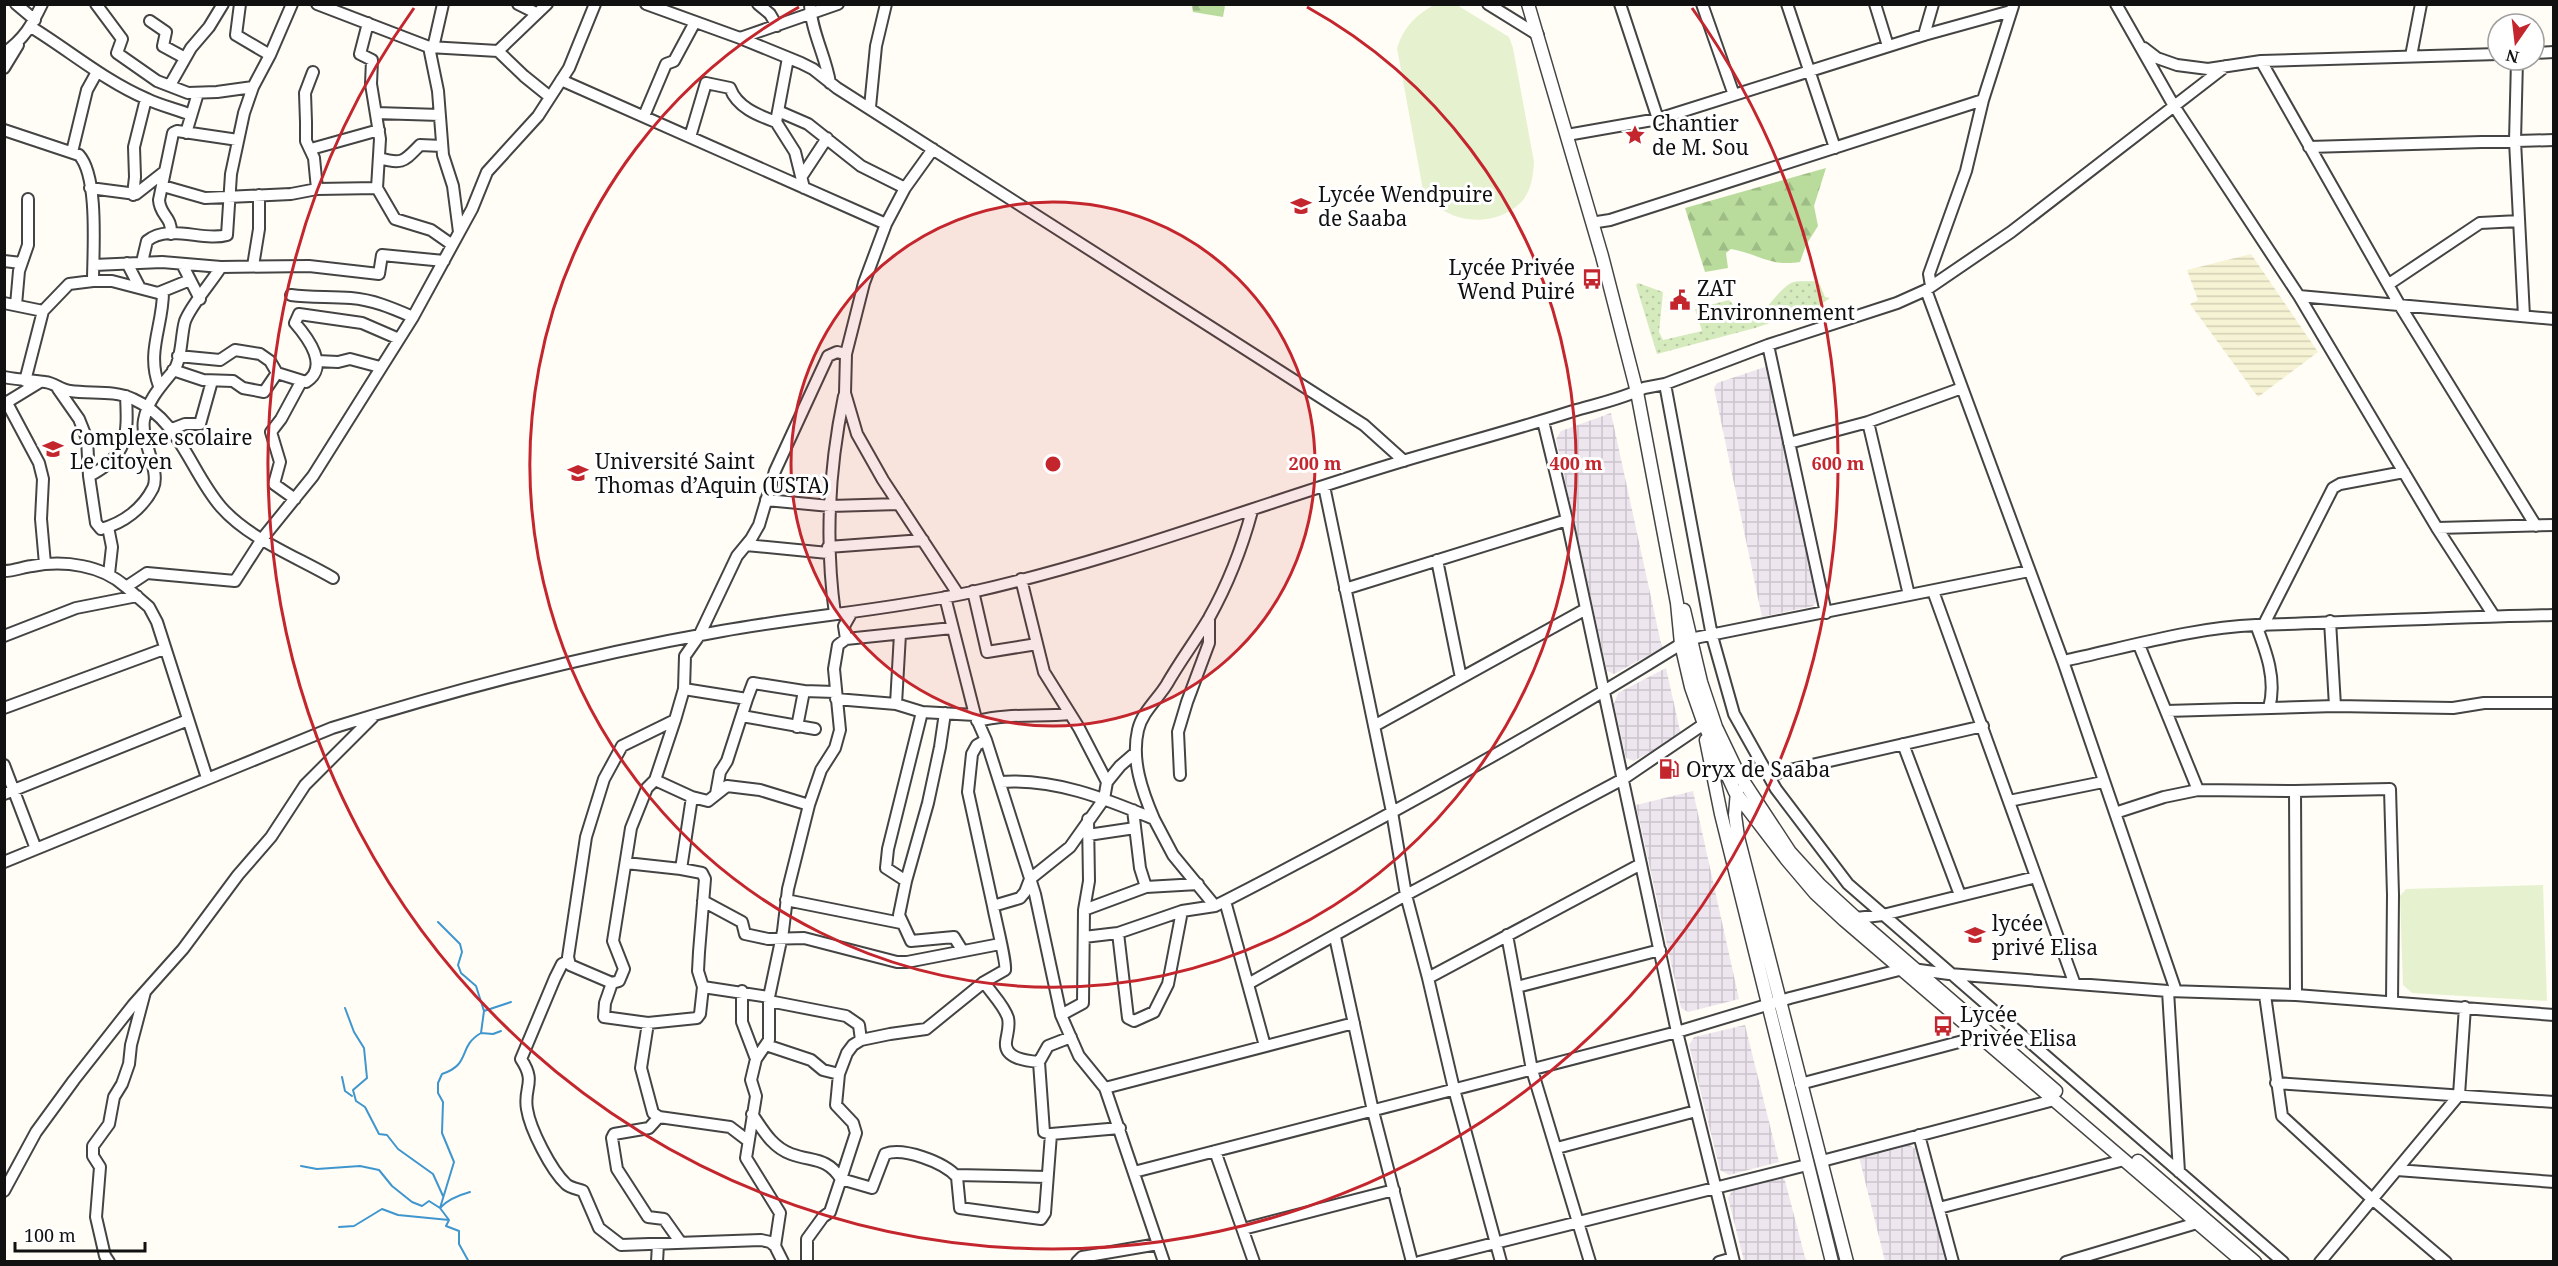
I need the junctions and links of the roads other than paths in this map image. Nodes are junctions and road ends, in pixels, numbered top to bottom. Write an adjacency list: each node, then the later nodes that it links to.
1 (16, 4): 32 (street)
2 (42, 4): 32 (street)
3 (96, 4): 57 (street)
4 (223, 4): 46 (street)
5 (240, 4): 44 (street)
6 (292, 4): 44 (street)
7 (317, 4): 31 (street)
8 (443, 4): 40 (street)
9 (518, 4): 28 (street)
10 (547, 4): 28 (street)
11 (595, 4): 55 (street)
12 (646, 4): 25 (street)
13 (758, 4): 33 (street)
14 (838, 4): 27 (street)
15 (886, 4): 65 (street)
16 (1488, 4): 35 (street)
17 (1528, 4): 35 (street)
18 (1620, 4): 71 (street)
19 (1702, 4): 60 (street)
20 (1786, 4): 51 (street)
21 (1875, 4): 39 (street)
22 (1933, 4): 34 (street)
23 (2116, 4): 38 (street)
24 (2421, 4): 45 (street)
25 (660, 7): 30 (street)
26 (2012, 8): 34 (street); 63 (street)
27 (810, 10): 33 (street); 56 (street)
28 (536, 13): 41 (street)
29 (150, 21): 46 (street)
30 (694, 21): 36 (street); 69 (street)
31 (368, 23): 40 (street); 66 (street)
32 (33, 24): 37 (street); 52 (street)
33 (777, 26): 36 (street)
34 (1923, 34): 39 (street)
35 (1538, 35): 75 (street)
36 (740, 38): 47 (street)
37 (20, 42): 42 (street); 49 (street)
38 (2140, 45): 50 (street); 64 (street)
39 (1888, 46): 51 (street)
40 (431, 48): 41 (street); 68 (street)
41 (498, 51): 61 (street)
42 (4, 53)
43 (2486, 54): 45 (street)
44 (270, 55): 58 (street)
45 (2411, 56): 48 (street)
46 (185, 58): 57 (street)
47 (788, 58): 56 (street); 70 (street)
48 (2261, 61): 50 (street); 82 (street)
49 (5, 66)
50 (2226, 66): 64 (street)
51 (1809, 71): 60 (street); 84 (street)
52 (97, 72): 62 (street); 86 (street)
53 (313, 72): 85 (street)
54 (2517, 72): 80 (street)
55 (561, 80): 61 (street); 69 (street)
56 (830, 83): 65 (street)
57 (170, 85): 59 (street)
58 (253, 87): 59 (street); 78 (street)
59 (198, 93): 67 (street)
60 (1734, 95): 71 (street)
61 (550, 97): 103 (street)
62 (146, 99): 67 (street); 96 (street)
63 (1983, 100): 84 (street); 119 (street)
64 (2174, 106): 119 (street); 122 (street)
65 (870, 107): 83 (street)
66 (376, 113): 68 (street); 73 (street)
67 (191, 115): 74 (street)
68 (440, 115): 81 (street)
69 (644, 116): 76 (street)
70 (777, 117): 76 (street); 77 (street); 89 (street)
71 (1658, 119): 75 (street)
72 (4, 130): 86 (street)
73 (379, 130): 85 (street); 87 (street)
74 (186, 133): 78 (street); 88 (street)
75 (1567, 135): 100 (street); 148 (street)
76 (690, 137): 93 (street)
77 (827, 138): 89 (street); 94 (street)
78 (238, 140): 98 (street)
79 (2553, 140): 80 (street)
80 (2515, 141): 82 (street); 101 (street)
81 (442, 146): 87 (street); 103 (street)
82 (2309, 147): 117 (street)
83 (933, 148): 94 (street); 159 (street)
84 (1835, 148): 100 (street)
85 (311, 149): 95 (street)
86 (72, 152): 91 (street)
87 (379, 158): 92 (street)
88 (164, 172): 90 (street); 96 (street)
89 (802, 176): 93 (street)
90 (162, 186): 98 (street); 104 (street)
91 (90, 188): 96 (street); 112 (street)
92 (377, 188): 95 (street); 105 (street)
93 (804, 188): 102 (street)
94 (905, 188): 102 (street)
95 (317, 189): 97 (street)
96 (133, 195)
97 (259, 195): 98 (street); 113 (street)
98 (230, 196): 104 (street)
99 (28, 199): 109 (street)
100 (1597, 222): 148 (street)
101 (2518, 222): 117 (street); 129 (street)
102 (886, 224): 133 (street)
103 (459, 232): 105 (street)
104 (171, 234): 108 (street)
105 (451, 244): 107 (street)
106 (4, 261): 109 (street)
107 (444, 261): 113 (street); 128 (street)
108 (142, 262): 110 (street); 111 (street)
109 (21, 263): 126 (street)
110 (127, 263): 112 (street); 118 (street)
111 (182, 264): 114 (street); 115 (street)
112 (94, 265): 116 (street)
113 (253, 266): 114 (street)
114 (221, 267): 123 (street)
115 (190, 280): 120 (street); 123 (street)
116 (93, 281): 118 (street); 127 (street)
117 (2389, 284): 125 (street)
118 (140, 288): 120 (street)
119 (1929, 288): 132 (street); 146 (street)
120 (163, 292): 145 (street)
121 (291, 295): 128 (street)
122 (2299, 296): 125 (street); 160 (street)
123 (200, 299): 134 (street)
124 (4, 303): 126 (street)
125 (2399, 304): 129 (street); 170 (street)
126 (16, 305): 127 (street)
127 (43, 311): 140 (street)
128 (413, 316): 131 (street)
129 (2524, 316): 130 (street)
130 (2553, 319)
131 (399, 339): 135 (street); 136 (street)
132 (1768, 345): 144 (street); 158 (street)
133 (846, 354): 149 (street); 164 (street)
134 (178, 356): 137 (street); 138 (street)
135 (317, 361): 136 (street); 143 (street)
136 (380, 367): 163 (street)
137 (173, 370): 142 (street); 145 (street)
138 (277, 373): 142 (street); 143 (street)
139 (4, 377): 140 (street)
140 (25, 381): 141 (street)
141 (40, 381): 147 (street); 151 (street)
142 (212, 381): 157 (street)
143 (301, 382): 163 (street)
144 (1665, 384): 148 (street); 205 (street)
145 (159, 386): 152 (street)
146 (1962, 388): 155 (street); 179 (street)
147 (58, 389): 150 (street); 161 (street)
148 (1641, 390): 153 (street); 207 (street)
149 (845, 393): 165 (street); 166 (street)
150 (126, 396): 152 (street); 154 (street)
151 (6, 404): 178 (street)
152 (147, 408): 156 (street); 157 (street)
153 (1543, 421): 159 (street); 168 (street)
154 (128, 422): 156 (street); 161 (street)
155 (1868, 422): 158 (street); 189 (street)
156 (143, 424): 171 (street)
157 (172, 429): 173 (street)
158 (1789, 443): 194 (street)
159 (1404, 461): 162 (street)
160 (2404, 472): 172 (street); 200 (street)
161 (89, 476): 171 (street)
162 (1324, 486): 167 (street); 185 (street)
163 (295, 500): 173 (street)
164 (766, 500): 166 (street); 175 (street)
165 (899, 504): 166 (street); 174 (street)
166 (830, 506): 176 (street)
167 (1252, 511): 183 (street); 198 (street)
168 (1567, 520): 177 (street); 192 (street)
169 (2553, 525): 170 (street)
170 (2536, 526): 172 (street)
171 (108, 527): 181 (street)
172 (2438, 528): 197 (street)
173 (262, 539): 182 (street); 184 (street)
174 (923, 540): 176 (street); 188 (street)
175 (746, 545): 176 (street); 204 (street)
176 (828, 550): 195 (street)
177 (1437, 560): 185 (street); 212 (street)
178 (45, 564): 180 (street); 181 (street)
179 (2029, 571): 187 (street); 211 (street)
180 (4, 572)
181 (109, 574): 184 (street)
182 (333, 578)
183 (1021, 579): 186 (street); 208 (street)
184 (126, 586): 190 (street)
185 (1345, 589): 233 (street)
186 (973, 591): 188 (street); 208 (street)
187 (1934, 591): 189 (street); 234 (street)
188 (958, 594): 191 (street)
189 (1909, 595): 194 (street)
190 (137, 596): 203 (street); 210 (street)
191 (945, 597): 193 (street); 201 (street)
192 (1586, 609): 212 (street); 215 (street)
193 (852, 612): 195 (street); 206 (street)
194 (1826, 613): 205 (street)
195 (835, 614): 204 (street)
196 (2553, 615): 197 (street)
197 (2494, 616): 199 (street)
198 (1209, 618): 239 (street); 241 (street)
199 (2330, 621): 200 (street); 220 (street)
200 (2260, 625): 209 (street); 222 (street)
201 (952, 628): 202 (street); 229 (street)
202 (900, 634): 206 (street); 219 (street)
203 (4, 636)
204 (699, 636): 213 (street); 226 (street)
205 (1712, 636): 207 (street); 242 (street)
206 (846, 639): 216 (street)
207 (1685, 641): 215 (street); 232 (street); 249 (street)
208 (1037, 644): 227 (street)
209 (2139, 645): 211 (street); 223 (street)
210 (164, 649): 221 (street); 230 (street)
211 (2063, 661): 248 (street)
212 (1461, 678): 233 (street)
213 (684, 689): 217 (street); 231 (street)
214 (804, 691): 216 (street); 217 (street); 235 (street)
215 (1604, 692): 244 (street); 259 (street)
216 (836, 696): 219 (street); 257 (street)
217 (747, 699): 228 (street)
218 (2553, 703): 220 (street)
219 (896, 704): 224 (street)
220 (2335, 706): 222 (street)
221 (4, 708)
222 (2269, 708): 223 (street)
223 (2166, 711): 250 (street)
224 (922, 712): 225 (street); 272 (street)
225 (945, 713): 229 (street); 272 (street)
226 (377, 714): 243 (street); 306 (street)
227 (1070, 714): 229 (street); 247 (street)
228 (742, 716): 235 (street); 253 (street)
229 (976, 718): 237 (street)
230 (188, 720): 243 (street); 251 (street)
231 (675, 720): 245 (street); 294 (street)
232 (1704, 724): 244 (street); 249 (street); 311 (street)
233 (1374, 726): 259 (street)
234 (1983, 726): 238 (street); 256 (street)
235 (797, 727): 236 (street)
236 (815, 729)
237 (986, 740): 246 (street); 280 (street)
238 (1903, 744): 242 (street); 275 (street)
239 (1135, 753): 247 (street); 262 (street)
240 (4, 765): 251 (street)
241 (1180, 775)
242 (1768, 775): 283 (street)
243 (207, 778): 265 (street)
244 (1623, 779): 268 (street); 276 (street)
245 (655, 780): 254 (street); 267 (street)
246 (1000, 782): 255 (street); 271 (street)
247 (1107, 782): 255 (street)
248 (2103, 782): 256 (street); 260 (street)
249 (1740, 788): 284 (street); 295 (street); 311 (street)
250 (2198, 790): 252 (street); 260 (street)
251 (9, 792): 265 (street)
252 (2295, 792): 308 (street); 310 (street)
253 (716, 794): 254 (street); 257 (street)
254 (692, 797): 269 (street)
255 (1104, 799): 258 (street); 261 (street)
256 (2010, 801): 270 (street)
257 (809, 805): 277 (street)
258 (1133, 810): 262 (street); 263 (street)
259 (1392, 812): 276 (street); 279 (street)
260 (2115, 813): 305 (street)
261 (1088, 819): 264 (street); 271 (street)
262 (1154, 819): 273 (street)
263 (1134, 828): 264 (street); 274 (street)
264 (1088, 835): 281 (street)
265 (36, 849): 266 (street)
266 (4, 862)
267 (626, 863): 269 (street); 300 (street)
268 (1641, 864): 287 (street); 293 (street)
269 (681, 869): 278 (street)
270 (2036, 877): 275 (street); 299 (street)
271 (1030, 879): 280 (street); 313 (street)
272 (906, 881): 285 (street)
273 (1198, 884): 274 (street); 279 (street)
274 (1146, 887): 281 (street)
275 (1960, 895): 283 (street)
276 (1406, 896): 289 (street); 297 (street)
277 (786, 900): 285 (street); 290 (street)
278 (703, 901): 290 (street); 302 (street)
279 (1220, 904): 282 (street); 301 (street)
280 (993, 906): 291 (street)
281 (1084, 910): 288 (street)
282 (1182, 911): 286 (street); 286 (street)
283 (1883, 915): 284 (street); 296 (street)
284 (1856, 918): 295 (street)
285 (901, 923): 292 (street)
286 (1118, 933): 288 (street)
287 (1507, 935): 297 (street); 303 (street)
288 (1084, 937): 313 (street)
289 (1335, 937): 301 (street); 316 (street)
290 (782, 939): 292 (street); 309 (street)
291 (1000, 944): 292 (street); 298 (street)
292 (962, 950)
293 (1660, 950): 303 (street); 317 (street)
294 (568, 961): 300 (street); 364 (street)
295 (1906, 970): 296 (street); 311 (street); 319 (street); 387 (street)
296 (1950, 974): 299 (street); 349 (street)
297 (1428, 978): 330 (street)
298 (984, 982): 320 (street); 324 (street)
299 (2074, 982): 305 (street)
300 (612, 983): 315 (street)
301 (1248, 984): 322 (street)
302 (703, 987): 304 (street); 315 (street)
303 (1517, 987): 325 (street)
304 (742, 991): 309 (street); 323 (street)
305 (2172, 991): 307 (street); 349 (street)
306 (145, 992): 356 (street); 371 (street)
307 (2265, 995): 308 (street); 327 (street)
308 (2296, 995): 310 (street)
309 (769, 999): 320 (street); 321 (street)
310 (2392, 1002): 312 (street)
311 (1775, 1003): 317 (street); 328 (street); 346 (street)
312 (2465, 1007): 314 (street); 331 (street)
313 (1060, 1015): 318 (street)
314 (2553, 1015)
315 (648, 1023): 337 (street)
316 (1354, 1023): 322 (street); 335 (street)
317 (1677, 1032): 325 (street); 334 (street)
318 (1071, 1037): 324 (street); 329 (street)
319 (1978, 1037): 328 (street); 332 (street)
320 (861, 1040): 326 (street)
321 (766, 1045): 323 (street); 326 (street)
322 (1265, 1046): 329 (street)
323 (756, 1059): 336 (street)
324 (1040, 1062): 339 (street)
325 (1532, 1070): 330 (street); 342 (street)
326 (840, 1074): 352 (street)
327 (2276, 1083): 331 (street); 357 (street)
328 (1800, 1084): 345 (street)
329 (1105, 1088): 338 (street)
330 (1454, 1089): 335 (street); 362 (street)
331 (2459, 1095): 333 (street); 347 (street)
332 (2054, 1100): 340 (street); 344 (street)
333 (2553, 1102)
334 (1696, 1110): 342 (street); 354 (street)
335 (1373, 1111): 343 (street); 355 (street)
336 (752, 1114): 341 (street); 352 (street)
337 (659, 1117): 341 (street); 363 (street)
338 (1120, 1128): 339 (street); 348 (street)
339 (1051, 1134): 351 (street)
340 (1919, 1135): 345 (street); 358 (street)
341 (747, 1140): 366 (street)
342 (1557, 1148): 359 (street)
343 (1215, 1151): 348 (street); 361 (street)
344 (2124, 1160): 358 (street); 360 (street)
345 (1822, 1161): 384 (street)
346 (1807, 1165): 354 (street); 383 (street)
347 (2397, 1170): 353 (street); 357 (street)
348 (1134, 1172): 365 (street)
349 (2179, 1172): 388 (street)
350 (955, 1175): 351 (street); 351 (street); 352 (street)
351 (1047, 1177)
352 (841, 1179): 374 (street)
353 (2553, 1182)
354 (1716, 1186): 359 (street); 369 (street)
355 (1394, 1190): 361 (street); 378 (street)
356 (4, 1191)
357 (2371, 1198): 389 (street); 390 (street)
358 (1939, 1208): 385 (street)
359 (1578, 1221): 362 (street); 381 (street)
360 (2197, 1223): 370 (street); 386 (street)
361 (1243, 1229): 377 (street)
362 (1496, 1242): 368 (street); 380 (street)
363 (681, 1243): 364 (street); 366 (street)
364 (658, 1244): 372 (street)
365 (1158, 1244): 367 (street); 376 (street)
366 (775, 1246): 373 (street)
367 (1101, 1258): 375 (street)
368 (1446, 1258): 379 (street)
369 (1734, 1260): 382 (street)
370 (2072, 1261)
371 (109, 1262)
372 (657, 1262)
373 (783, 1262)
374 (807, 1262)
375 (1077, 1262)
376 (1164, 1262)
377 (1254, 1262)
378 (1412, 1262)
379 (1419, 1262)
380 (1501, 1262)
381 (1590, 1262)
382 (1719, 1262)
383 (1832, 1262)
384 (1847, 1262)
385 (1953, 1262)
386 (2242, 1262)
387 (2255, 1262)
388 (2283, 1262)
389 (2319, 1262)
390 (2446, 1262)

